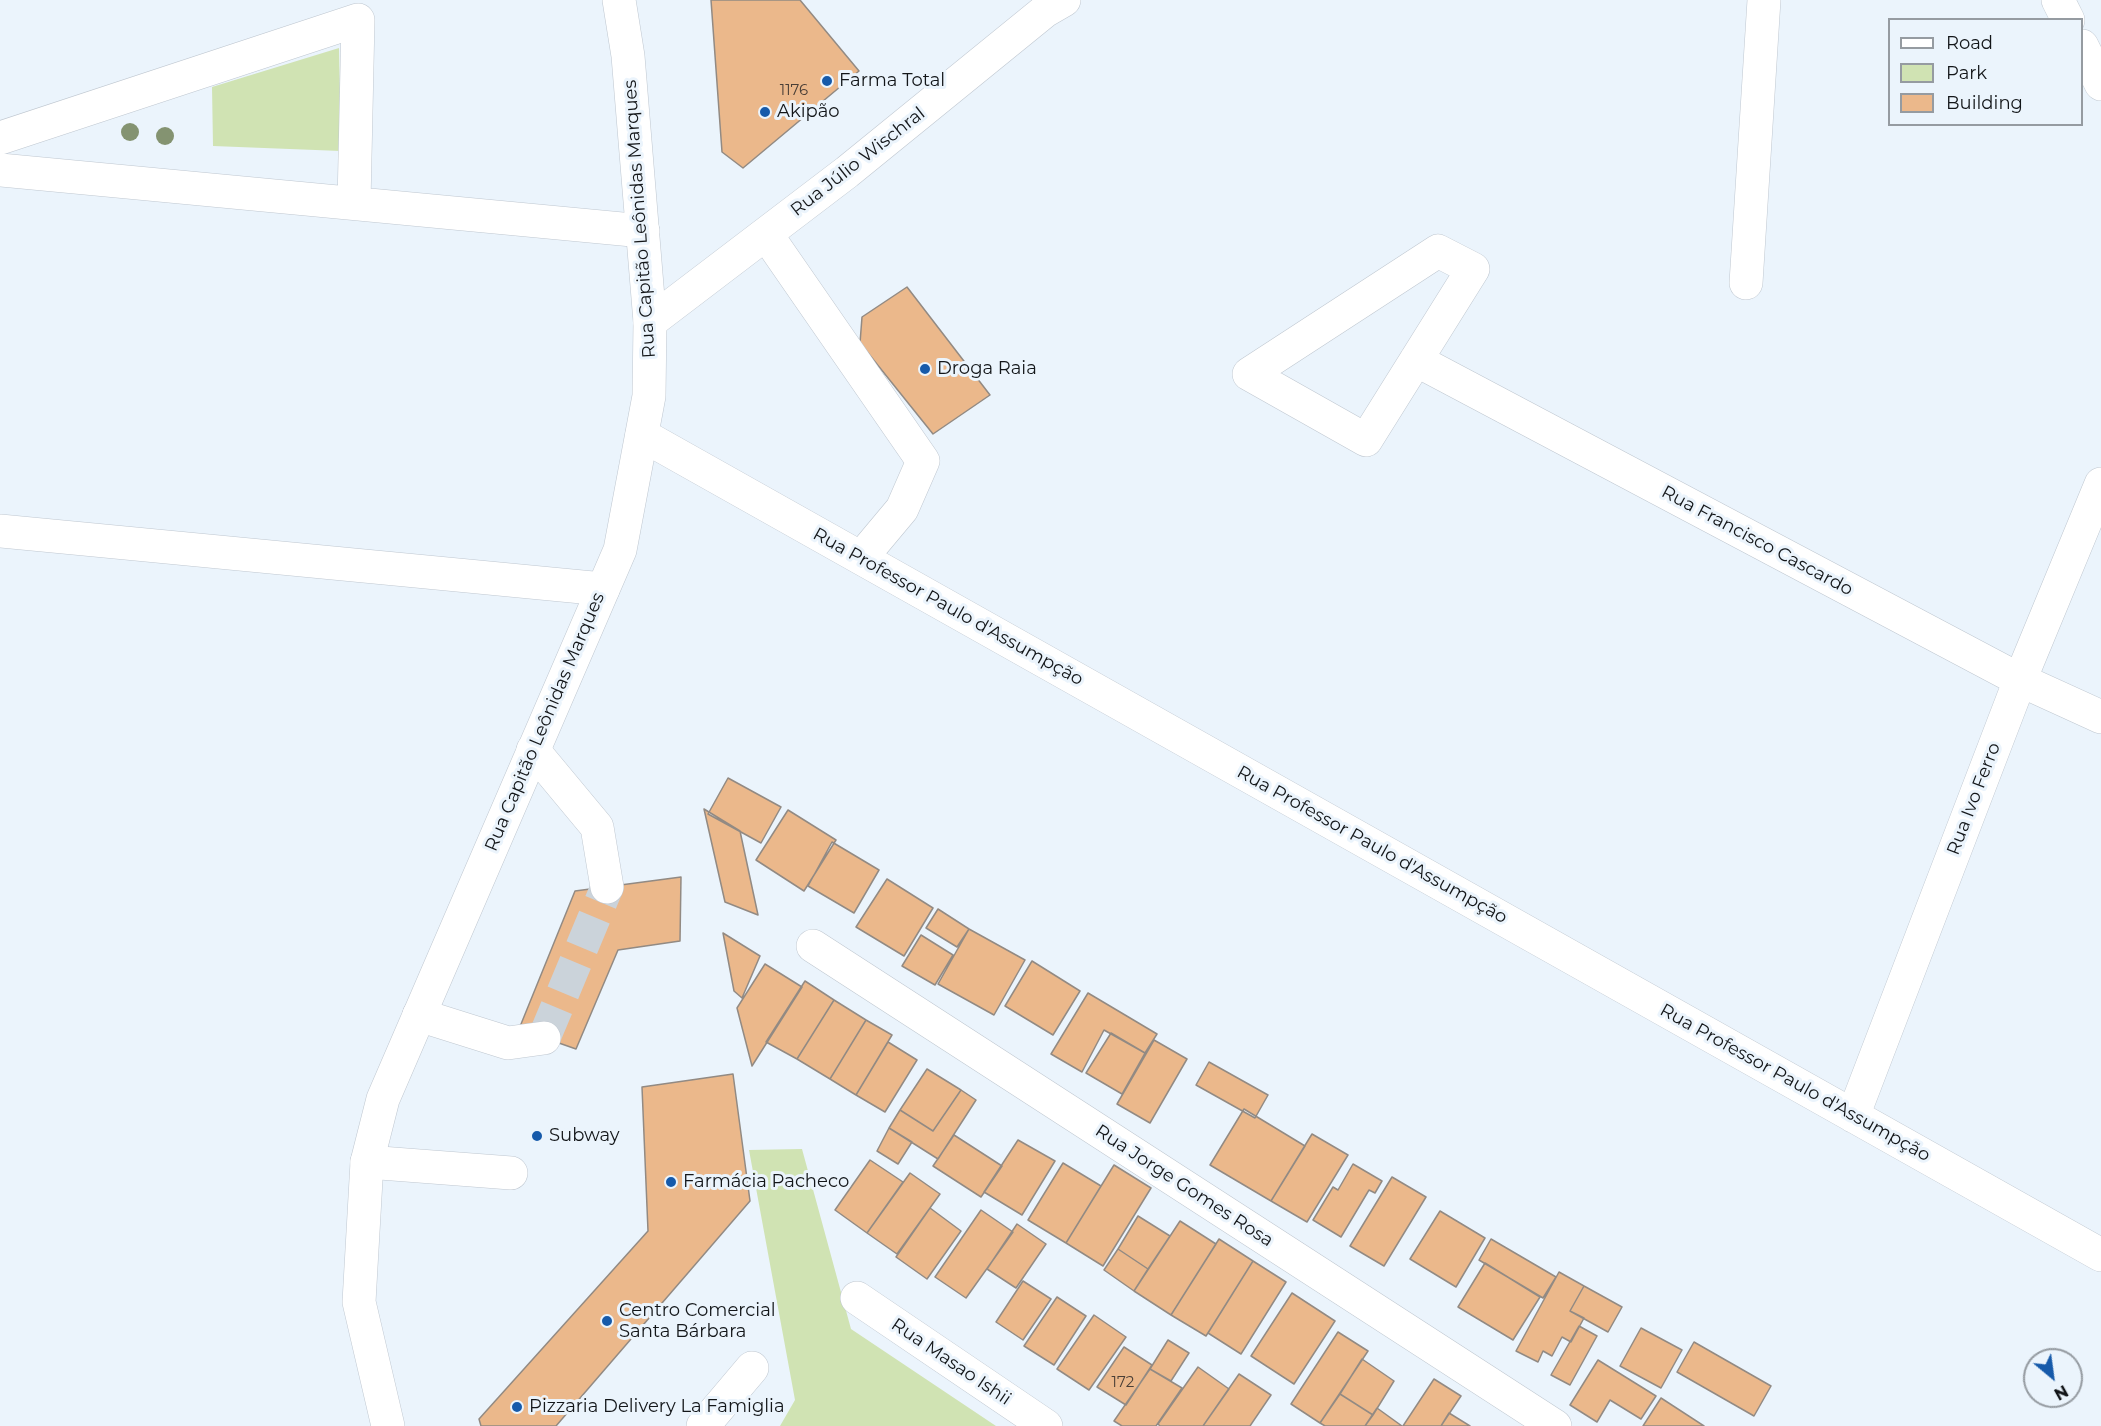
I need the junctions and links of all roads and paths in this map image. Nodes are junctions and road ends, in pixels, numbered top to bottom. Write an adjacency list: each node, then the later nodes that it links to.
1 (619, 0): 11 (street, Rua Capitão Leônidas Marques)
2 (1064, 0): 12 (street, Rua Júlio Wischral)
3 (1764, 0): 13 (street)
4 (2058, 0): 5 (street)
5 (2067, 18)
6 (2083, 48): 7 (street)
7 (2101, 84)
8 (0, 138): 10 (street)
9 (0, 170): 10 (street)
10 (354, 203): 11 (street)
11 (643, 231): 14 (street, Rua Capitão Leônidas Marques)
12 (766, 234): 14 (street, Rua Júlio Wischral); 19 (street)
13 (1746, 283)
14 (650, 322): 16 (street, Rua Capitão Leônidas Marques)
15 (1416, 360): 15 (street); 21 (street, Rua Francisco Cascardo)
16 (642, 435): 19 (street, Rua Professor Paulo d'Assumpção); 20 (street, Rua Capitão Leônidas Marques)
17 (2101, 484): 21 (street, Rua Ivo Ferro)
18 (0, 531): 20 (street)
19 (861, 558): 28 (street, Rua Professor Paulo d'Assumpção)
20 (603, 589): 23 (street, Rua Capitão Leônidas Marques)
21 (2020, 680): 22 (street, Rua Francisco Cascardo); 28 (street, Rua Ivo Ferro)
22 (2101, 717)
23 (533, 750): 24 (street); 26 (street, Rua Capitão Leônidas Marques)
24 (607, 887)
25 (813, 946): 37 (street, Rua Jorge Gomes Rosa)
26 (419, 1015): 27 (street); 29 (street, Rua Capitão Leônidas Marques)
27 (544, 1038)
28 (1853, 1116): 31 (street, Rua Professor Paulo d'Assumpção)
29 (367, 1162): 30 (street); 34 (street, Rua Capitão Leônidas Marques)
30 (511, 1173)
31 (2101, 1255)
32 (857, 1298): 36 (street, Rua Masao Ishii)
33 (752, 1368): 35 (street)
34 (388, 1426)
35 (703, 1426)
36 (1046, 1426)
37 (1555, 1426)

